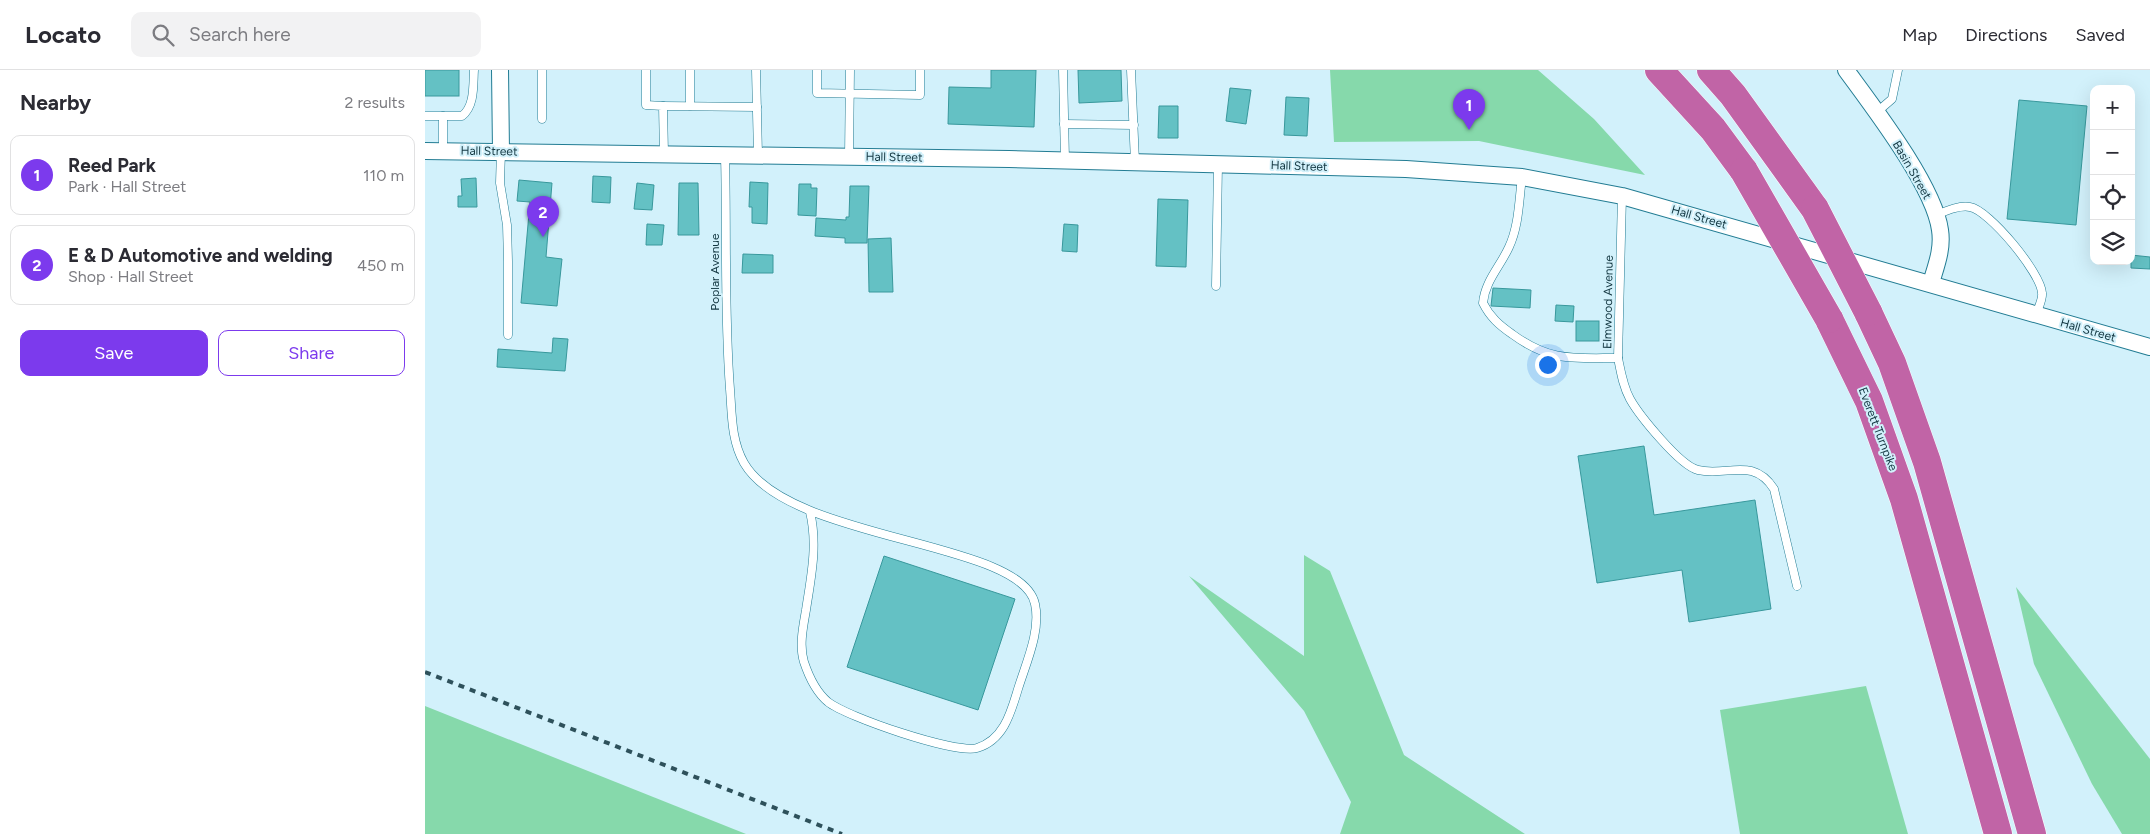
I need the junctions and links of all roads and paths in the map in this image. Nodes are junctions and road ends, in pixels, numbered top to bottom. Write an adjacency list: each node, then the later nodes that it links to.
1 (474, 70): 22 (lane)
2 (500, 70): 28 (street)
3 (542, 70): 23 (lane)
4 (646, 70): 17 (lane)
5 (690, 70): 18 (lane)
6 (756, 70): 19 (lane)
7 (817, 70): 16 (lane)
8 (850, 70): 16 (lane)
9 (920, 70): 16 (lane)
10 (1063, 70): 24 (lane)
11 (1131, 70): 25 (lane)
12 (1659, 70): 48 (highway, Everett Turnpike, bridge)
13 (1711, 70): 47 (highway, bridge)
14 (1846, 70): 20 (street, Basin Street)
15 (1899, 70): 20 (lane)
16 (850, 93): 32 (lane)
17 (663, 106): 18 (lane); 29 (lane)
18 (690, 106): 19 (lane)
19 (757, 107): 31 (lane)
20 (1877, 112): 38 (street, Basin Street)
21 (425, 116): 22 (lane)
22 (443, 116): 27 (lane)
23 (542, 119)
24 (1064, 124): 25 (lane); 33 (lane)
25 (1134, 125): 34 (lane)
26 (425, 151): 27 (street, Hall Street)
27 (443, 151): 28 (street, Hall Street)
28 (501, 152): 29 (street, Hall Street); 42 (lane)
29 (664, 154): 30 (street, Hall Street)
30 (725, 155): 31 (street, Hall Street); 45 (lane, Poplar Avenue)
31 (758, 155): 32 (street, Hall Street)
32 (849, 156): 33 (street, Hall Street)
33 (1065, 161): 34 (street, Hall Street)
34 (1135, 162): 35 (street, Hall Street)
35 (1218, 164): 36 (street, Hall Street); 40 (lane)
36 (1522, 177): 37 (street, Hall Street); 44 (lane, Elmwood Avenue)
37 (1622, 196): 39 (street, Hall Street); 44 (lane, Elmwood Avenue)
38 (1936, 215): 39 (street, Basin Street); 41 (lane)
39 (1931, 282): 41 (street, Hall Street)
40 (1216, 286)
41 (2036, 315): 43 (street, Hall Street)
42 (508, 336)
43 (2150, 347)
44 (1618, 358): 46 (lane)
45 (810, 512): 45 (lane, Poplar Avenue)
46 (1797, 586)
47 (2020, 790): 49 (highway); 50 (highway)
48 (1998, 834)
49 (2032, 834)
50 (2037, 834)

